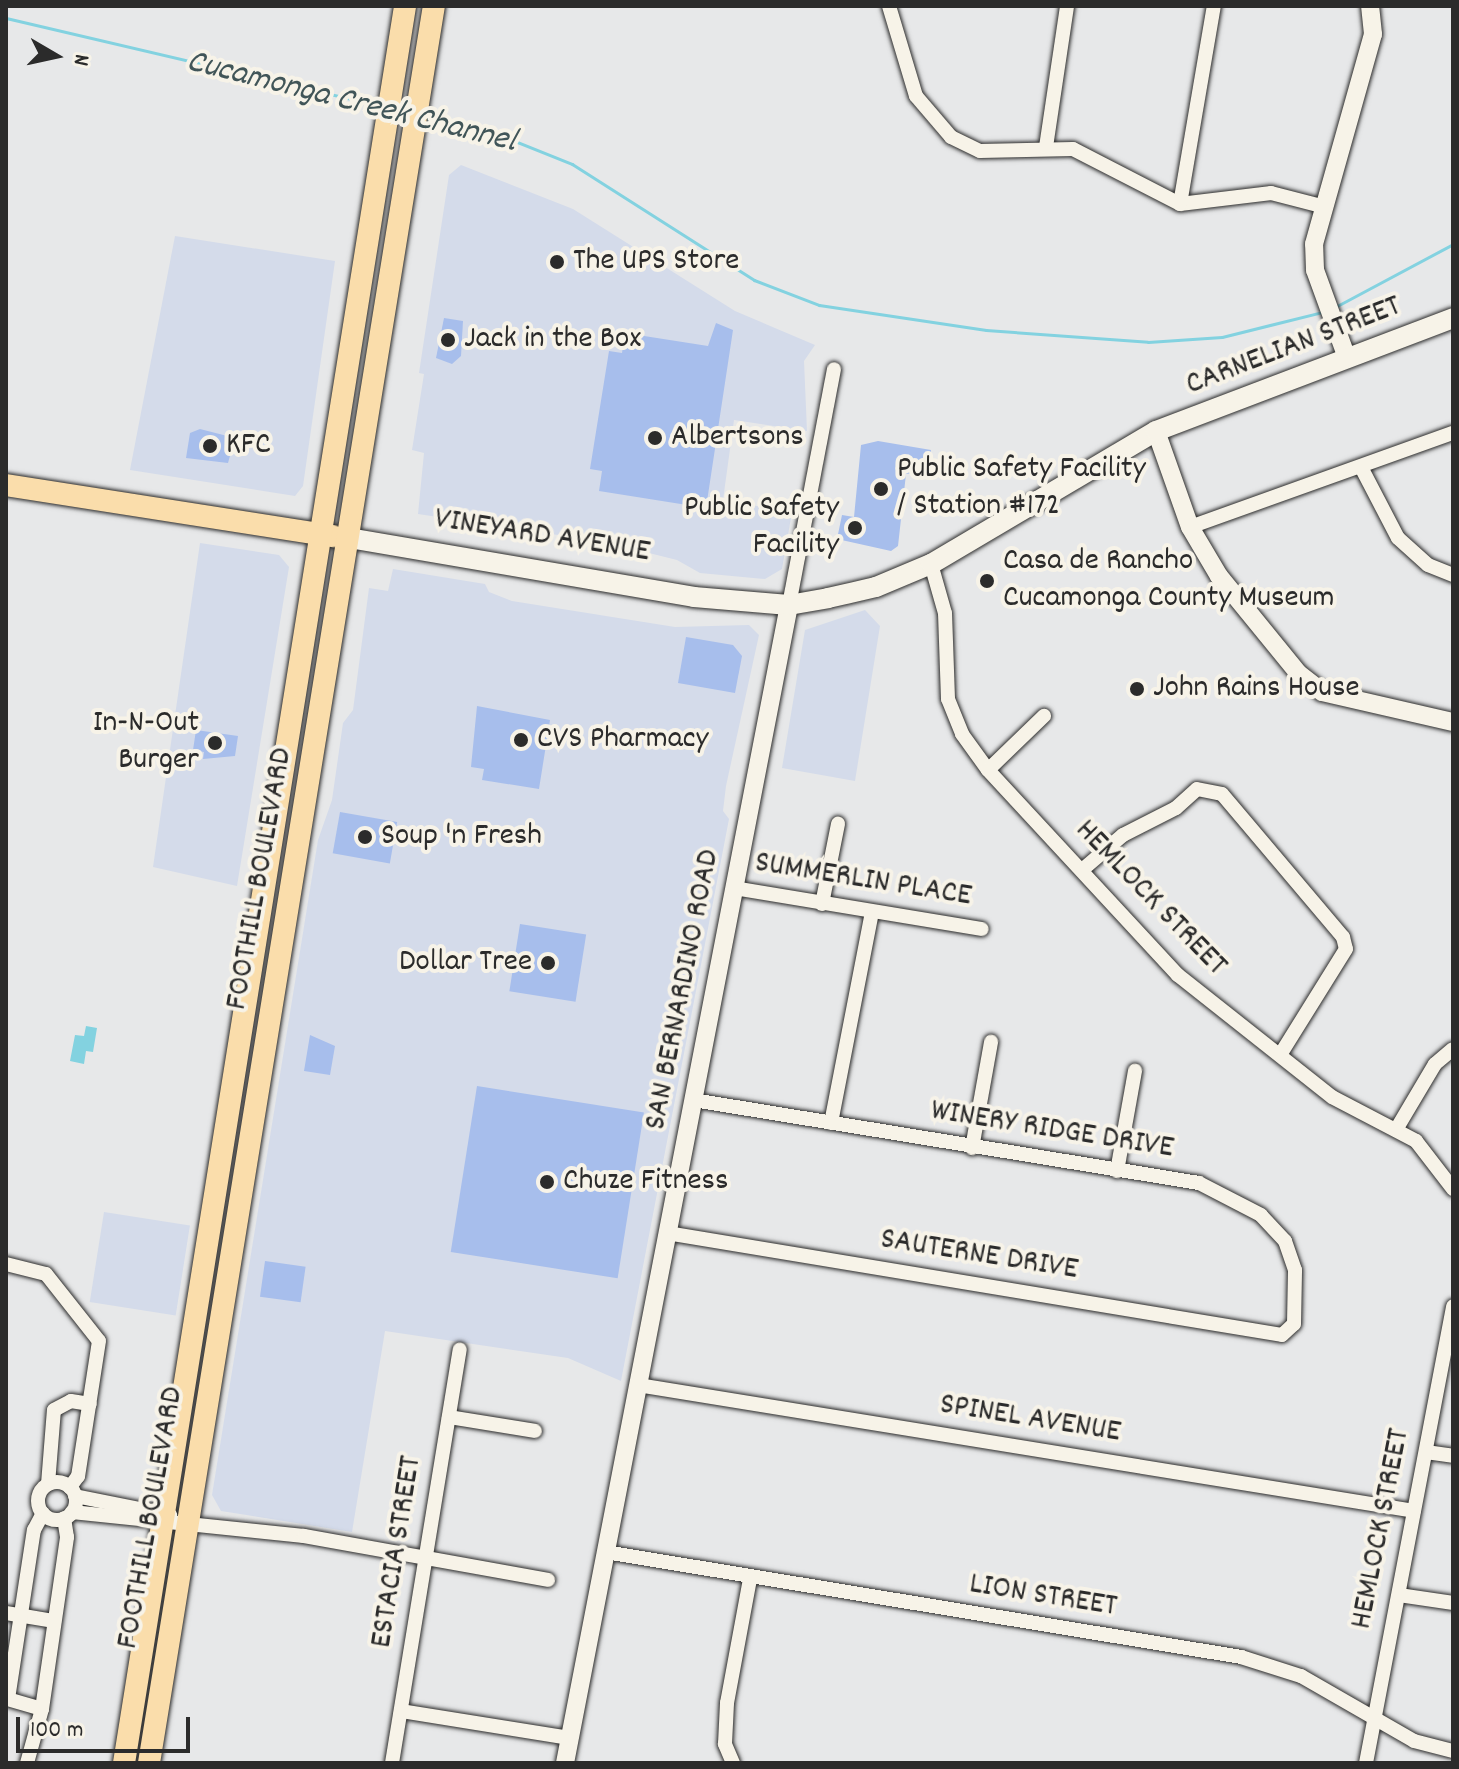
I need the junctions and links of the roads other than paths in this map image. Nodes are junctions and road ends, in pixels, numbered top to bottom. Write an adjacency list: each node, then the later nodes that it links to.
1 (405, 6): 18 (main road, FOOTHILL BOULEVARD)
2 (434, 6): 19 (main road, FOOTHILL BOULEVARD)
3 (889, 6): 7 (street)
4 (1067, 6): 7 (street)
5 (1214, 6): 8 (street)
6 (1370, 6): 9 (street)
7 (1046, 147): 8 (street)
8 (1180, 204): 9 (street)
9 (1325, 207): 11 (street)
10 (1453, 318): 11 (main road, CARNELIAN STREET)
11 (1347, 358): 13 (main road, CARNELIAN STREET)
12 (834, 369): 22 (street, SAN BERNARDINO ROAD)
13 (1156, 431): 17 (street); 20 (main road, VINEYARD AVENUE)
14 (1453, 433): 15 (street)
15 (1361, 467): 17 (street); 21 (street)
16 (6, 485): 18 (main road, VINEYARD AVENUE)
17 (1190, 527): 24 (street)
18 (321, 534): 19 (main road, VINEYARD AVENUE); 58 (main road, FOOTHILL BOULEVARD)
19 (349, 538): 22 (main road, VINEYARD AVENUE); 58 (main road, FOOTHILL BOULEVARD)
20 (931, 564): 22 (main road, VINEYARD AVENUE); 25 (street, HEMLOCK STREET)
21 (1453, 575)
22 (789, 605): 28 (street, SAN BERNARDINO ROAD)
23 (1044, 716): 25 (street)
24 (1453, 722)
25 (988, 770): 27 (street, HEMLOCK STREET)
26 (838, 824): 29 (street)
27 (1082, 870): 34 (street, HEMLOCK STREET); 34 (street)
28 (734, 888): 29 (street, SUMMERLIN PLACE); 36 (street, SAN BERNARDINO ROAD)
29 (822, 904): 30 (street, SUMMERLIN PLACE)
30 (872, 912): 31 (street, SUMMERLIN PLACE); 37 (street)
31 (982, 929)
32 (991, 1042): 39 (street)
33 (1453, 1049): 38 (street)
34 (1280, 1055): 38 (street, HEMLOCK STREET)
35 (1135, 1071): 40 (street)
36 (693, 1100): 37 (street, WINERY RIDGE DRIVE); 42 (street, SAN BERNARDINO ROAD)
37 (831, 1123): 39 (street, WINERY RIDGE DRIVE)
38 (1397, 1128): 41 (street, HEMLOCK STREET)
39 (972, 1148): 40 (street, WINERY RIDGE DRIVE)
40 (1117, 1171): 45 (street, WINERY RIDGE DRIVE)
41 (1453, 1189)
42 (667, 1233): 45 (street, SAUTERNE DRIVE); 47 (street, SAN BERNARDINO ROAD)
43 (6, 1264): 48 (street)
44 (1453, 1309): 51 (street, HEMLOCK STREET)
45 (1282, 1335)
46 (460, 1350): 49 (street, ESTACIA STREET)
47 (638, 1385): 55 (street, SPINEL AVENUE); 59 (street, SAN BERNARDINO ROAD)
48 (90, 1404): 53 (street); 54 (street)
49 (449, 1417): 50 (street); 60 (street, ESTACIA STREET)
50 (535, 1431)
51 (1426, 1452): 52 (street); 55 (street, HEMLOCK STREET)
52 (1453, 1456)
53 (48, 1484): 54 (street); 56 (street)
54 (72, 1491): 57 (street); 58 (street)
55 (1414, 1511): 63 (street, HEMLOCK STREET)
56 (43, 1513): 57 (street); 65 (street)
57 (68, 1515): 58 (street); 66 (street)
58 (171, 1519): 60 (street); 73 (main road, FOOTHILL BOULEVARD); 74 (main road, FOOTHILL BOULEVARD)
59 (605, 1552): 61 (street, LION STREET); 70 (street, SAN BERNARDINO ROAD)
60 (426, 1561): 62 (street); 68 (street, ESTACIA STREET)
61 (750, 1579): 69 (street, LION STREET); 77 (street)
62 (548, 1580)
63 (1399, 1595): 64 (street); 69 (street, HEMLOCK STREET)
64 (1453, 1603)
65 (13, 1614): 66 (street); 67 (street)
66 (54, 1621): 67 (street)
67 (42, 1709): 72 (street)
68 (401, 1711): 70 (street); 75 (street, ESTACIA STREET)
69 (1375, 1718): 71 (street, LION STREET); 78 (street, HEMLOCK STREET)
70 (569, 1738): 76 (street, SAN BERNARDINO ROAD)
71 (1453, 1751)
72 (27, 1763)
73 (124, 1763)
74 (149, 1763)
75 (392, 1763)
76 (565, 1763)
77 (733, 1763)
78 (1366, 1763)

